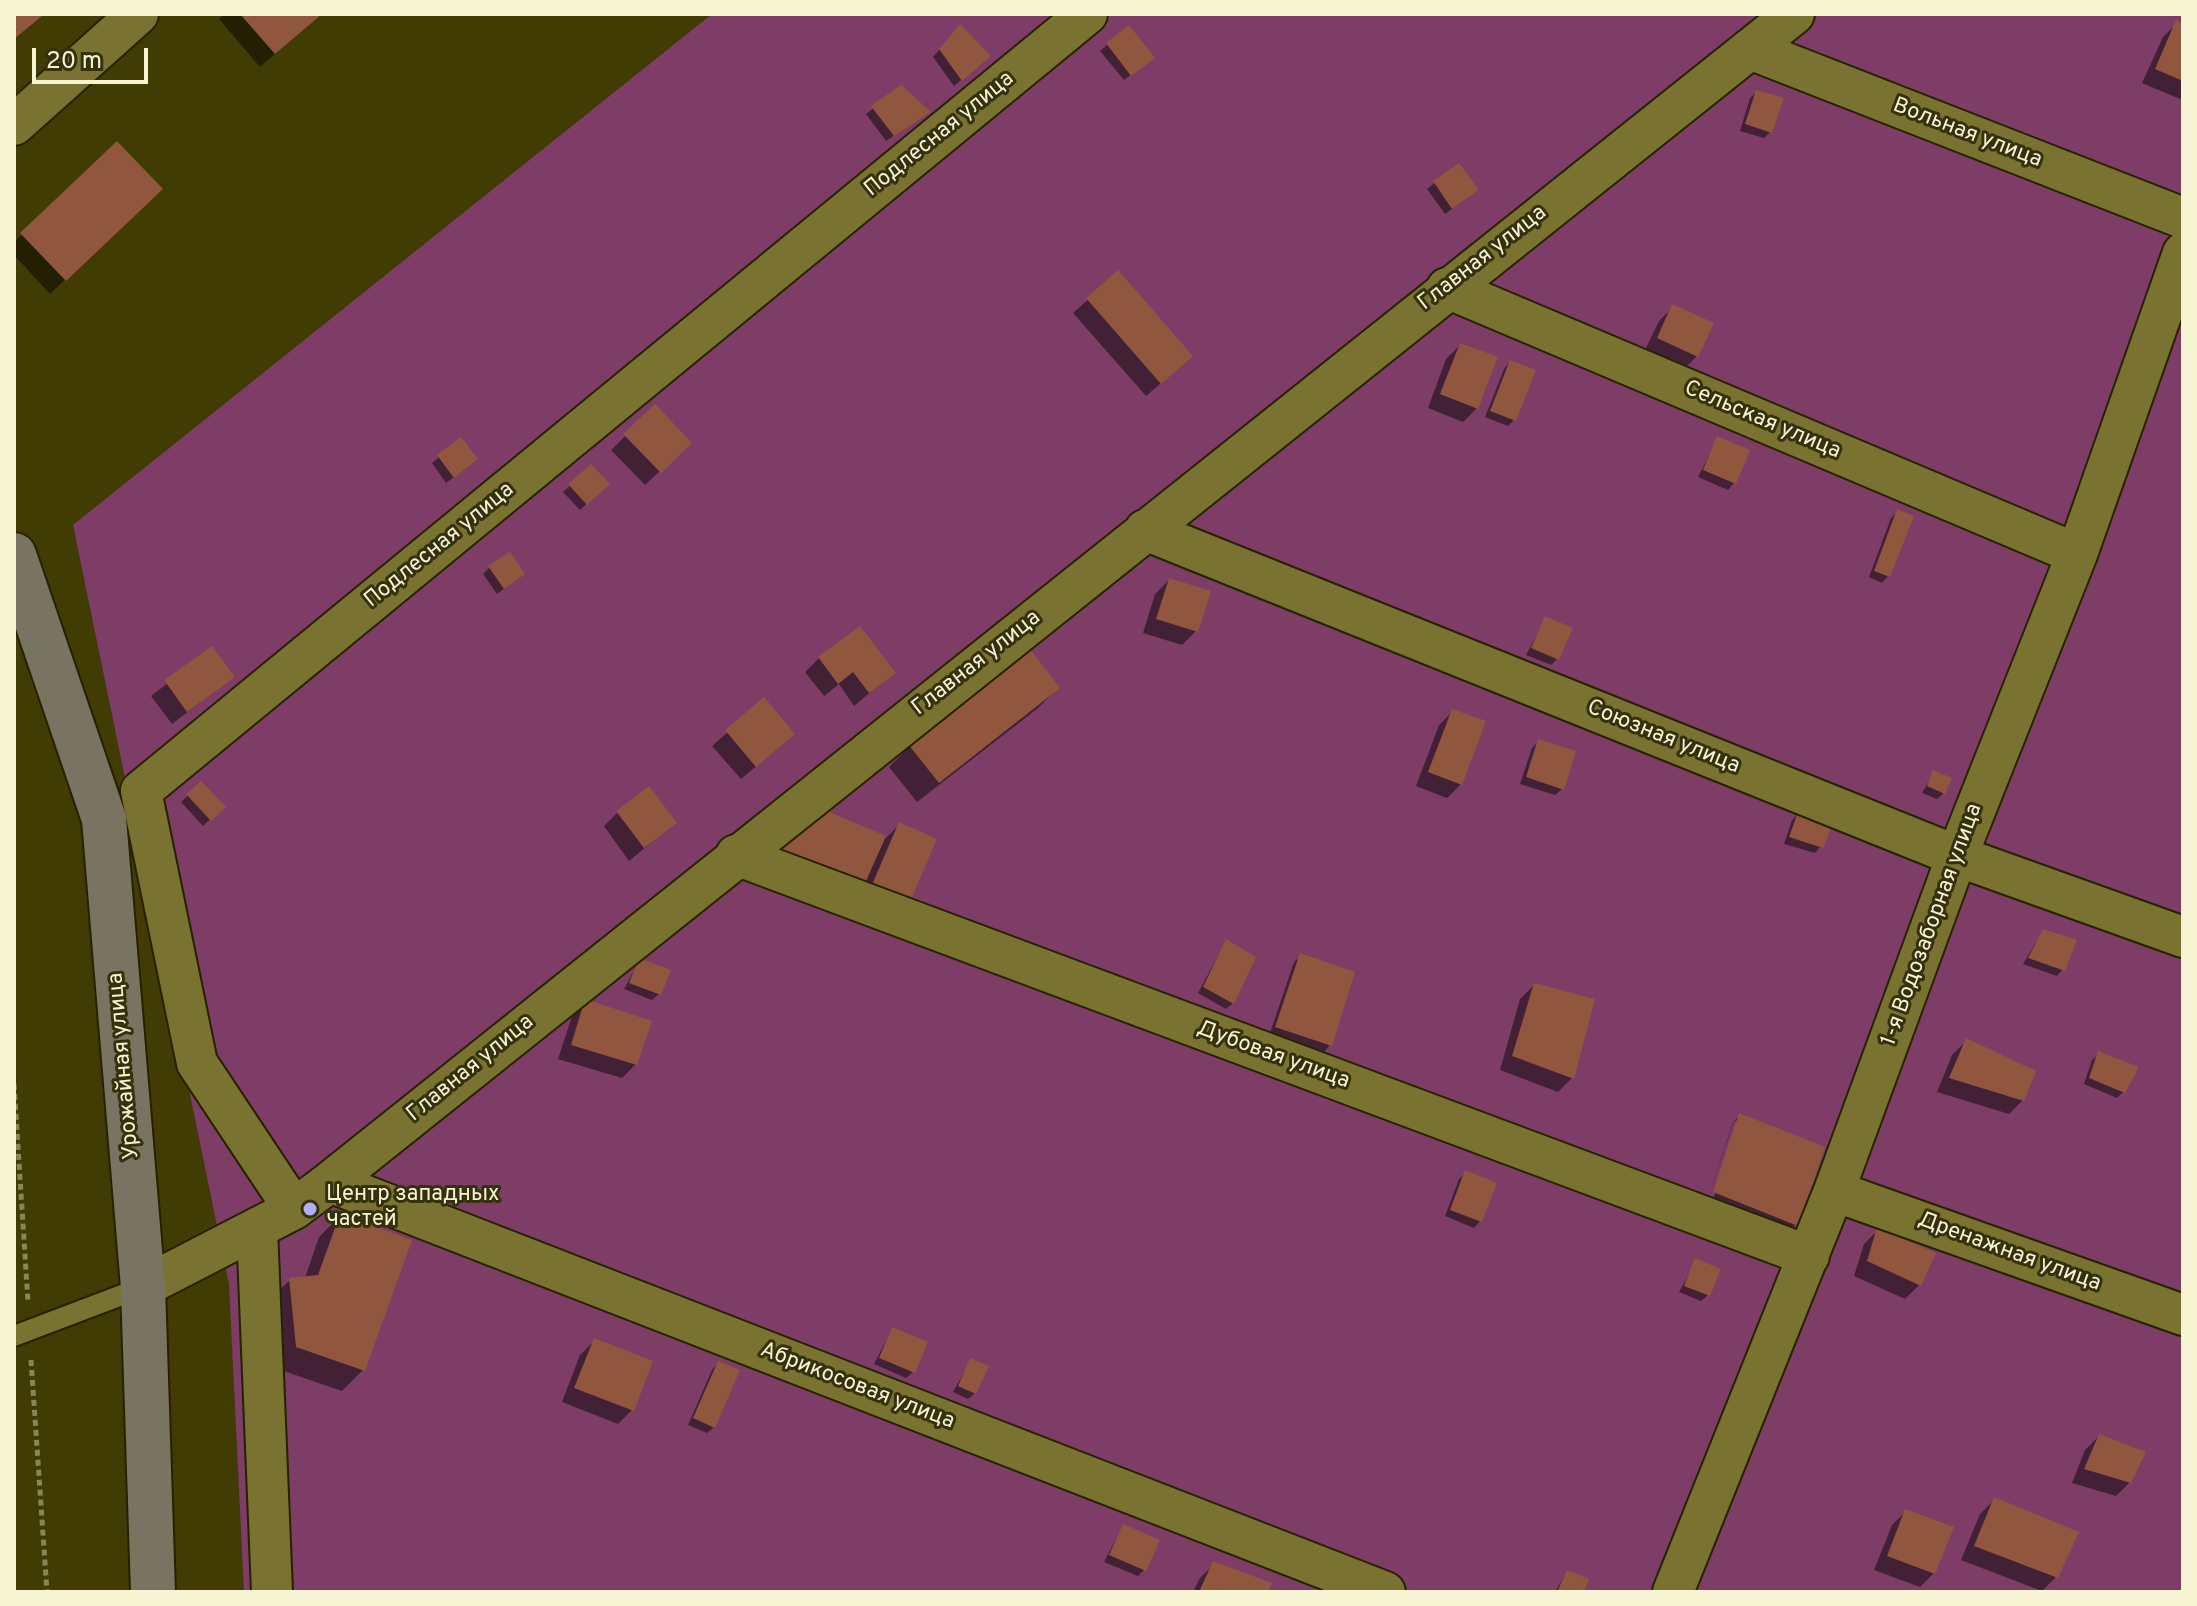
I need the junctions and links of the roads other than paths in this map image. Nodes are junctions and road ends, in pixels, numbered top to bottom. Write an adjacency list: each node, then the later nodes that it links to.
1 (138, 14): 5 (street)
2 (1087, 14): 17 (street, Подлесная улица)
3 (1794, 14): 4 (street, Главная улица)
4 (1750, 49): 6 (street, Вольная улица); 8 (street, Главная улица)
5 (14, 125)
6 (2183, 218)
7 (2183, 253): 10 (street, 1-я Водозаборная улица)
8 (1447, 288): 9 (street, Главная улица); 10 (street, Сельская улица)
9 (1145, 530): 12 (street, Главная улица); 13 (street, Союзная улица)
10 (2077, 554): 13 (street, 1-я Водозаборная улица)
11 (14, 555): 20 (main road, Урожайная улица)
12 (736, 855): 15 (street, Главная улица); 19 (street, Дубовая улица)
13 (1957, 856): 14 (street, Союзная улица); 16 (street, 1-я Водозаборная улица)
14 (2183, 937)
15 (330, 1182): 17 (street, Главная улица); 25 (street, Абрикосовая улица)
16 (1834, 1191): 19 (street, 1-я Водозаборная улица); 21 (street, Дренажная улица)
17 (294, 1209): 18 (street, Главная улица)
18 (257, 1229): 20 (street, Главная улица); 24 (street)
19 (1809, 1256): 26 (street, 1-я Водозаборная улица)
20 (143, 1287): 22 (lane); 23 (main road, Урожайная улица)
21 (2183, 1315)
22 (14, 1336)
23 (153, 1592)
24 (272, 1592)
25 (1385, 1592)
26 (1673, 1592)

